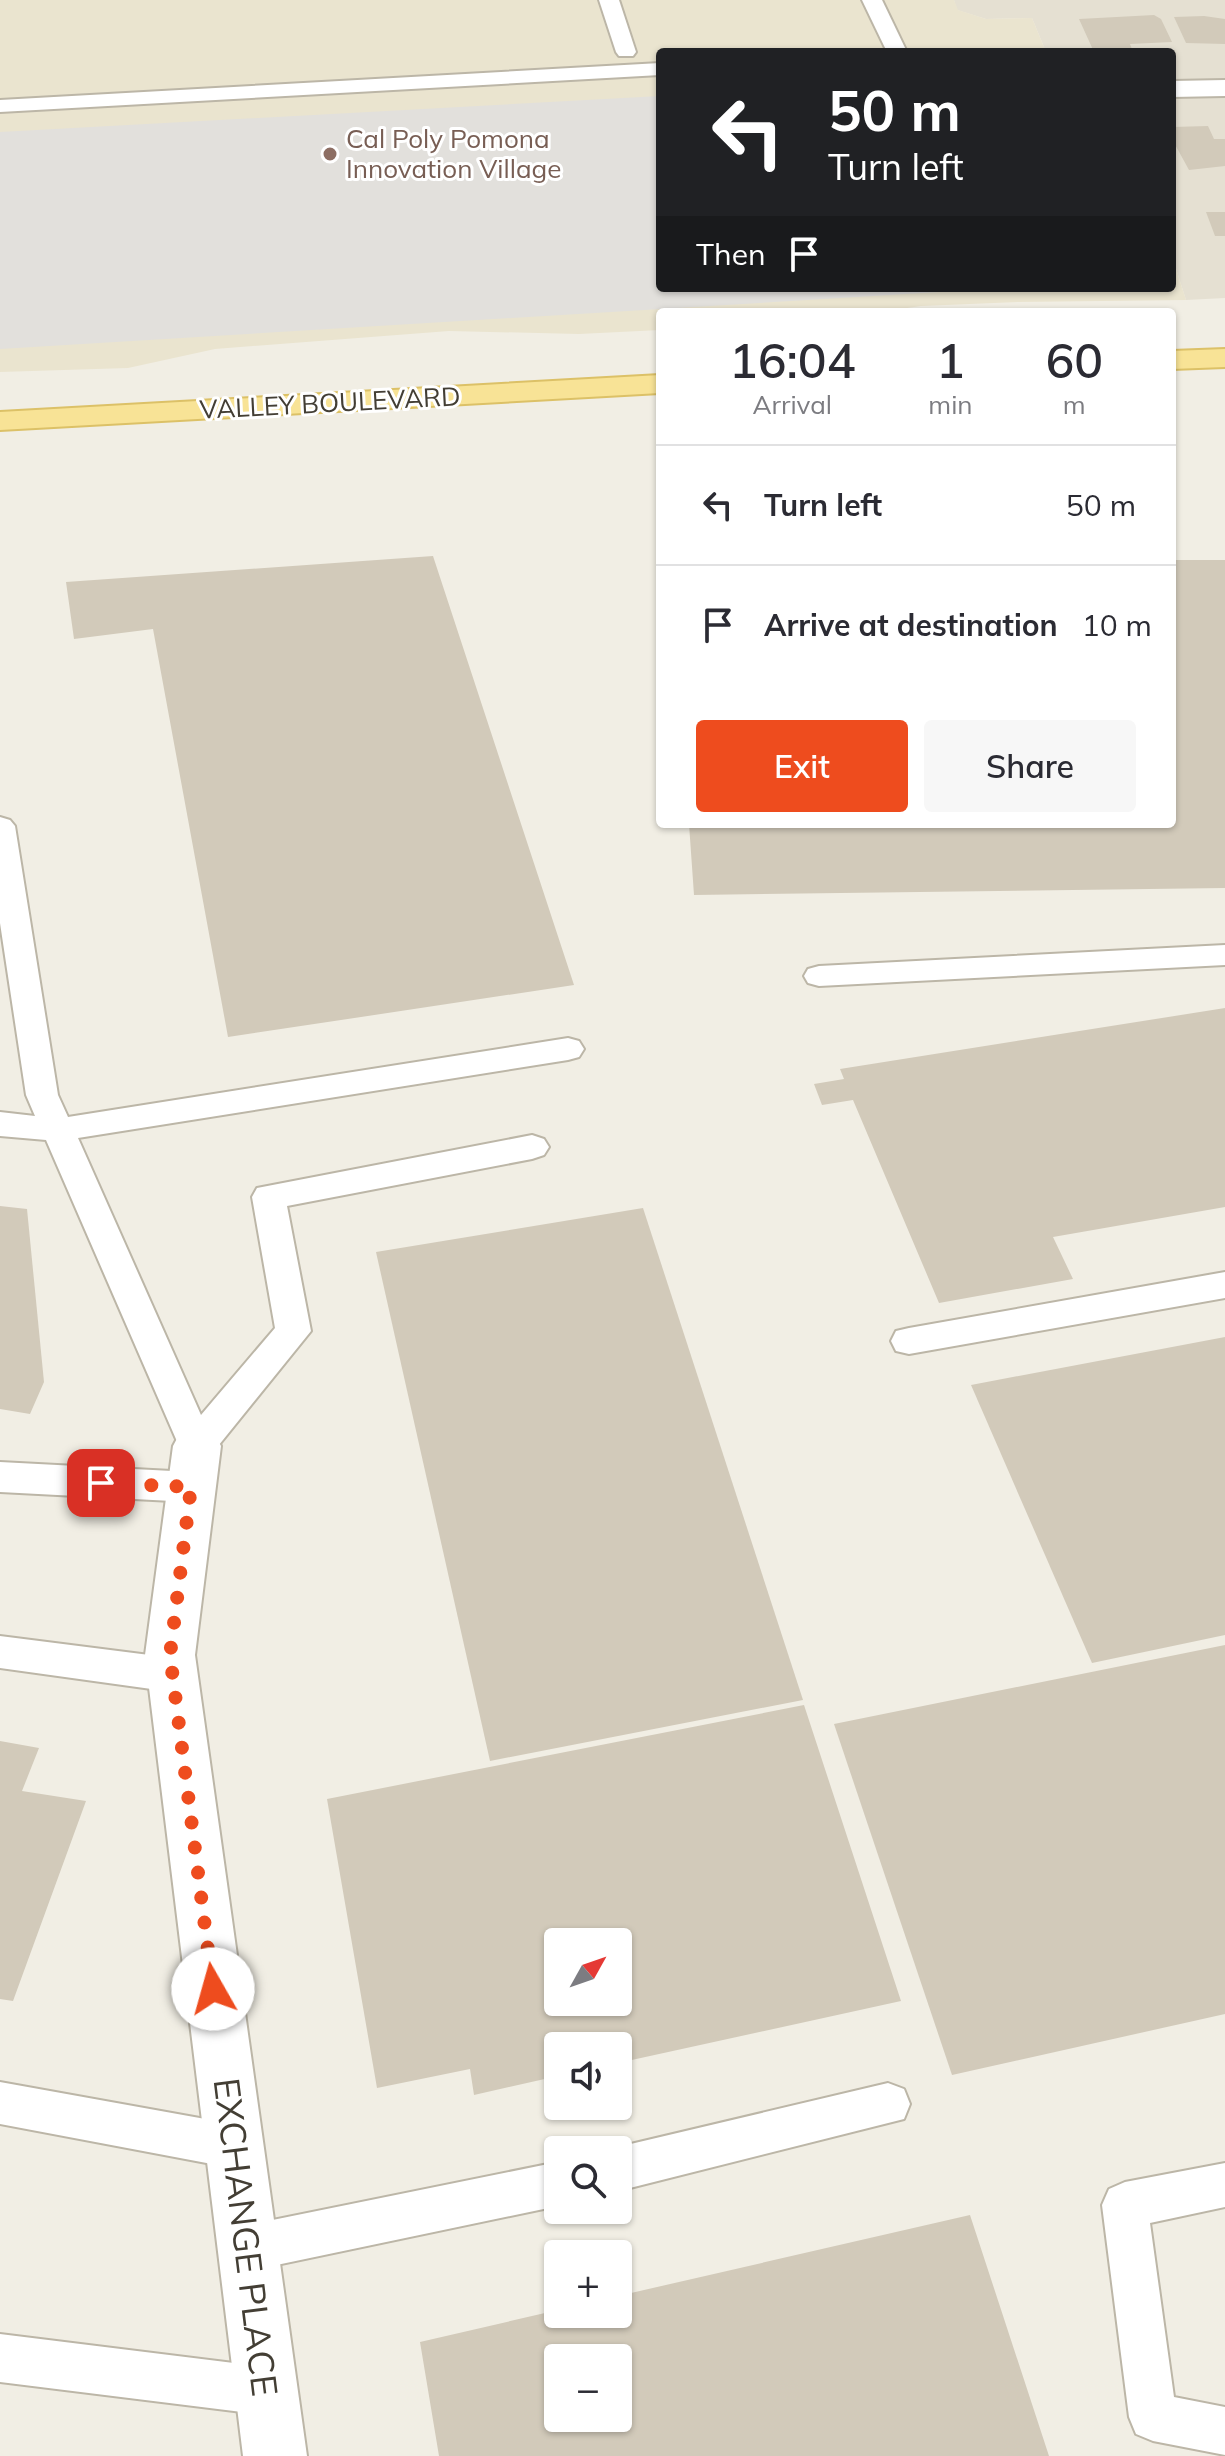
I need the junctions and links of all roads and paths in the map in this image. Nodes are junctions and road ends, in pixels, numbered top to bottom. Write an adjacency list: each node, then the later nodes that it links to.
1 (609, 0): 4 (lane)
2 (872, 0): 3 (lane)
3 (895, 48)
4 (626, 52)
5 (656, 69): 8 (lane)
6 (1225, 88): 7 (street)
7 (1176, 89)
8 (0, 106)
9 (1225, 358): 10 (main road)
10 (1176, 360)
11 (656, 384): 12 (main road, VALLEY BOULEVARD)
12 (0, 421)
13 (0, 826): 18 (lane)
14 (1225, 955): 15 (lane)
15 (819, 976)
16 (568, 1049): 18 (lane)
17 (0, 1124): 18 (lane)
18 (58, 1130): 22 (lane)
19 (532, 1147): 22 (lane)
20 (1225, 1285): 21 (lane)
21 (909, 1341)
22 (194, 1466): 23 (lane); 25 (street, EXCHANGE PLACE)
23 (0, 1477)
24 (0, 1652): 25 (lane)
25 (173, 1675): 28 (street, EXCHANGE PLACE)
26 (0, 2103): 28 (lane)
27 (888, 2104): 29 (lane)
28 (233, 2146): 32 (street, EXCHANGE PLACE)
29 (632, 2166)
30 (1225, 2185): 35 (lane)
31 (544, 2187): 32 (lane)
32 (248, 2248): 34 (street, EXCHANGE PLACE)
33 (0, 2358): 34 (lane)
34 (266, 2391): 36 (street, EXCHANGE PLACE)
35 (1225, 2431)
36 (275, 2456)

